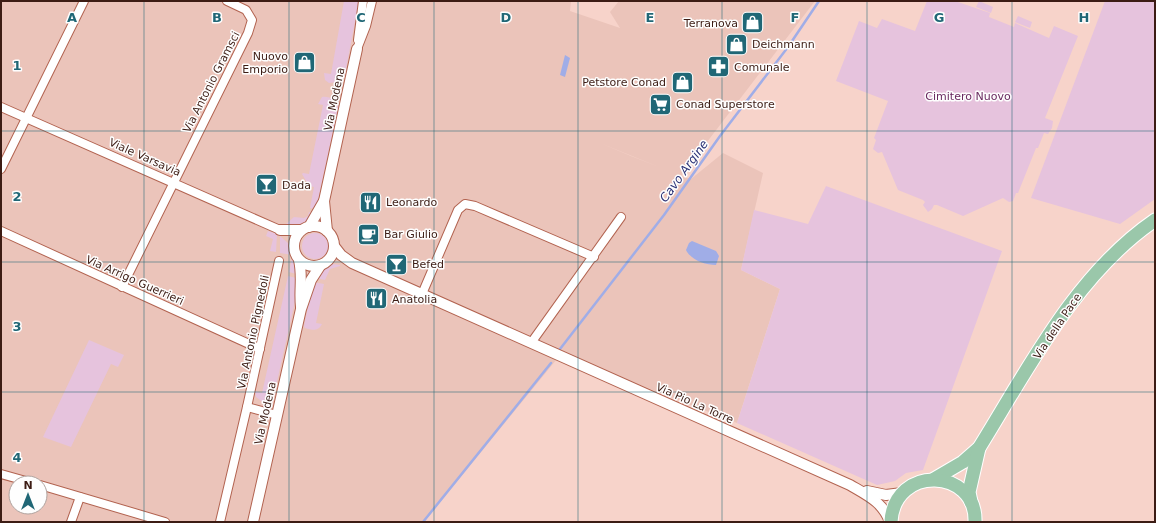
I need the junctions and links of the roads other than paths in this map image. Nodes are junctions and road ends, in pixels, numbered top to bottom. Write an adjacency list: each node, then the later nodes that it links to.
1 (84, 1): 7 (street)
2 (227, 1): 9 (street, Via Antonio Gramsci)
3 (364, 1): 5 (street, Via Modena)
4 (372, 1): 5 (street, Via Modena)
5 (357, 49): 10 (street, Via Modena)
6 (1, 107): 7 (street, Viale Varsavia)
7 (26, 118): 8 (street); 9 (street, Viale Varsavia)
8 (1, 168)
9 (172, 182): 14 (street, Viale Varsavia); 24 (street, Via Antonio Gramsci)
10 (324, 201): 13 (street, Via Modena); 16 (street, Via Modena)
11 (621, 217): 19 (street)
12 (1155, 220): 31 (main road, Via della Pace)
13 (305, 228): 14 (street, Viale Varsavia); 16 (street); 17 (street)
14 (280, 230): 17 (street, Viale Varsavia)
15 (1, 231): 24 (street, Via Arrigo Guerrieri)
16 (327, 231): 18 (street)
17 (293, 245): 21 (street)
18 (334, 246): 22 (street, Via Pio La Torre); 23 (street)
19 (594, 257): 25 (street); 27 (street)
20 (279, 260): 28 (street, Via Antonio Pignedoli)
21 (299, 260): 23 (street); 26 (street, Via Modena)
22 (352, 263): 23 (street, Via Pio La Torre); 25 (street, Via Pio La Torre)
23 (322, 264): 26 (street, Via Modena)
24 (122, 287): 28 (street, Via Arrigo Guerrieri)
25 (422, 294): 27 (street, Via Pio La Torre)
26 (301, 308): 30 (street, Via Modena)
27 (532, 343): 33 (street, Via Pio La Torre)
28 (260, 349): 29 (street, Via Antonio Pignedoli)
29 (247, 407): 30 (street); 41 (street, Via Antonio Pignedoli)
30 (277, 415): 42 (street, Via Modena)
31 (978, 448): 32 (main road, Via della Pace); 37 (main road, Via della Pace)
32 (934, 479): 35 (main road); 37 (main road)
33 (850, 485): 35 (street, Via Pio La Torre); 43 (street, Via Pio La Torre)
34 (48, 487): 36 (street)
35 (902, 493): 43 (main road)
36 (80, 497): 39 (street); 40 (street)
37 (971, 502): 38 (main road)
38 (976, 521)
39 (71, 522)
40 (165, 522)
41 (220, 522)
42 (253, 522)
43 (891, 522)

